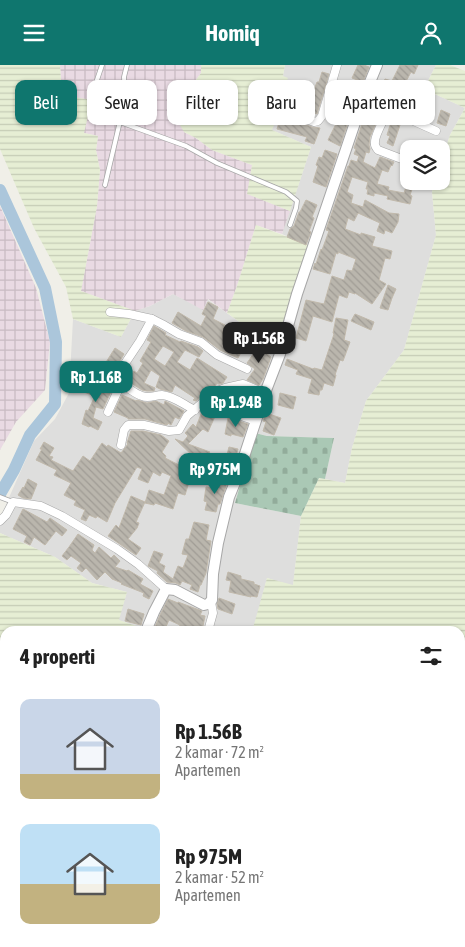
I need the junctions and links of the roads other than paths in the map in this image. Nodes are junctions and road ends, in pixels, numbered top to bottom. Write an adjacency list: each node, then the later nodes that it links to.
1 (102, 65): 5 (lane)
2 (127, 65): 6 (lane)
3 (338, 65): 8 (street)
4 (377, 65): 7 (street)
5 (97, 80)
6 (124, 80)
7 (371, 80)
8 (315, 122)
9 (120, 125): 16 (lane)
10 (126, 125): 17 (lane)
11 (354, 125): 22 (street)
12 (380, 125): 15 (street)
13 (423, 125): 14 (street)
14 (436, 131)
15 (400, 158)
16 (105, 185)
17 (290, 225)
18 (110, 312): 19 (street)
19 (152, 319): 20 (street); 21 (street)
20 (241, 366)
21 (121, 385): 24 (street); 25 (street)
22 (265, 393): 23 (street); 26 (street)
23 (202, 403): 24 (street); 26 (street)
24 (195, 410): 27 (street)
25 (108, 412)
26 (256, 421): 32 (street)
27 (121, 445)
28 (2, 498): 29 (lane)
29 (13, 502): 30 (street); 31 (street)
30 (0, 521)
31 (166, 589): 32 (street); 33 (street)
32 (211, 602): 34 (street)
33 (148, 626)
34 (209, 626)

